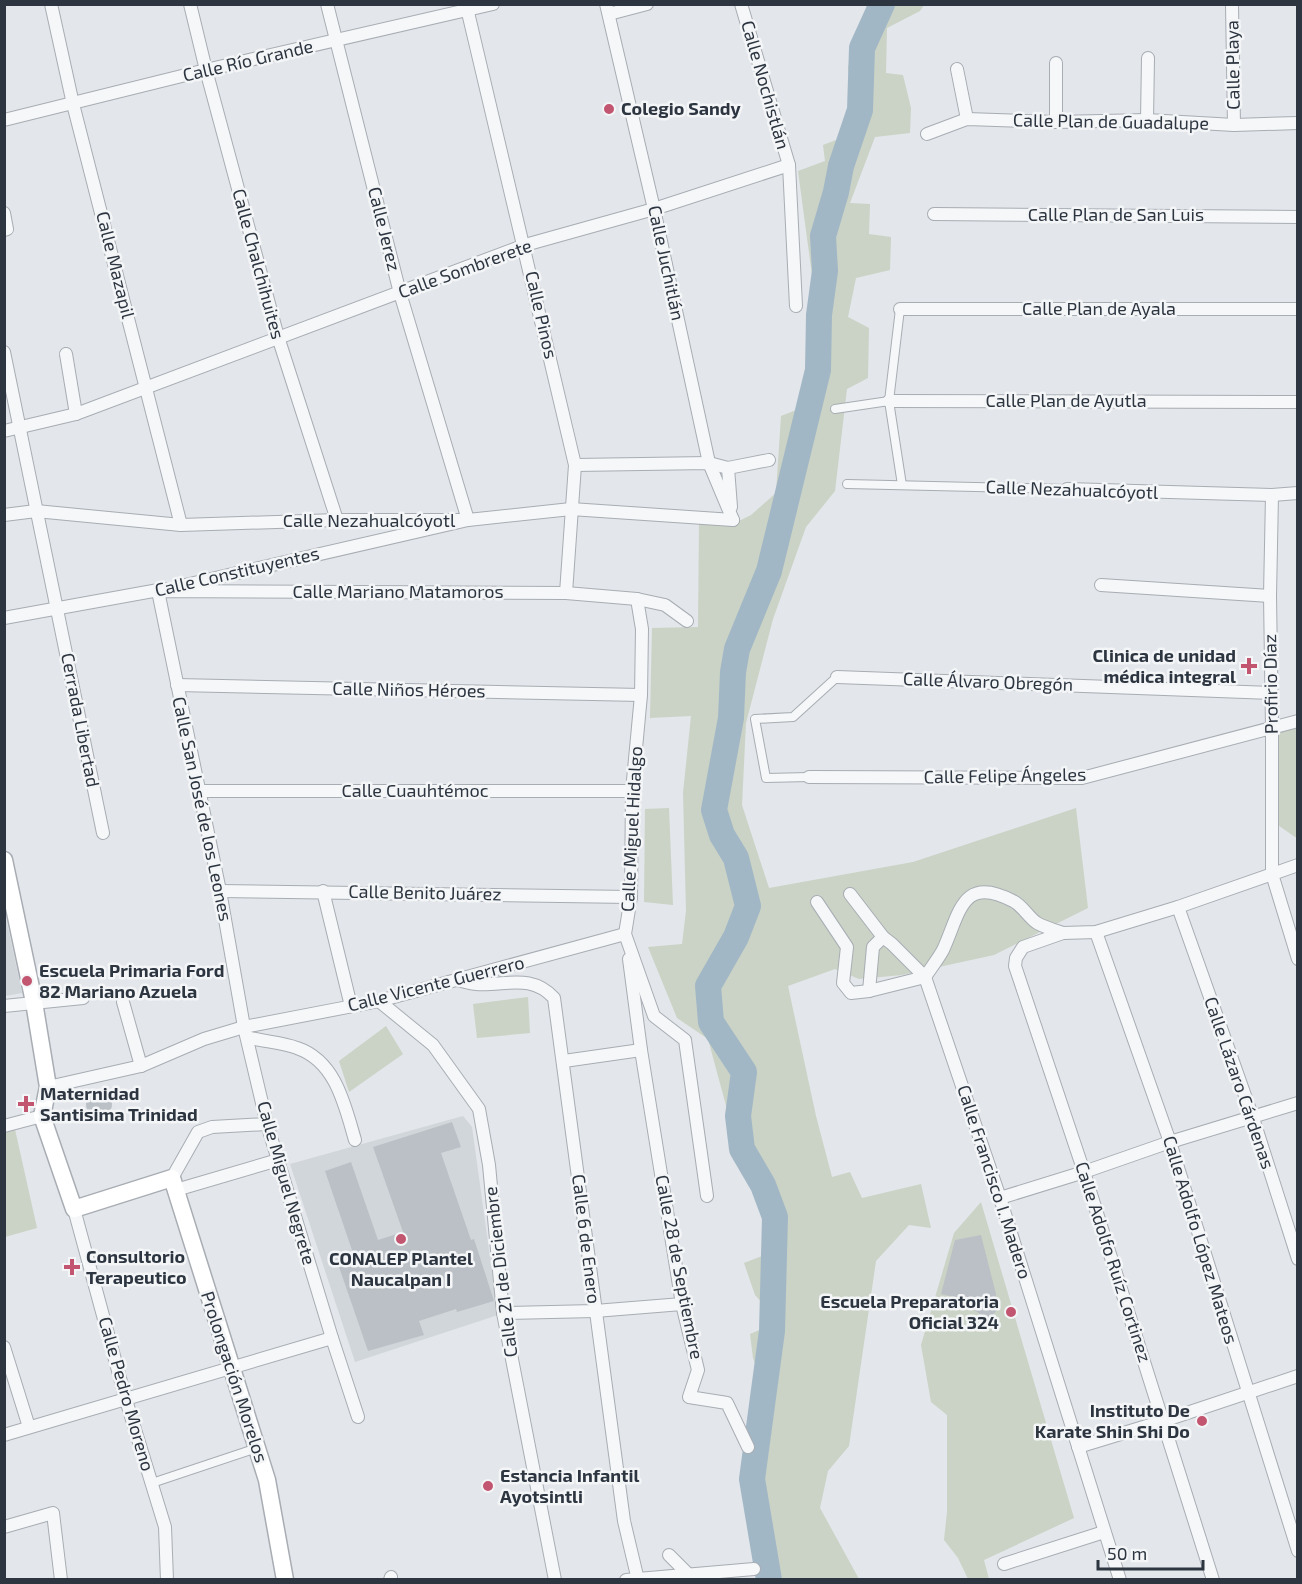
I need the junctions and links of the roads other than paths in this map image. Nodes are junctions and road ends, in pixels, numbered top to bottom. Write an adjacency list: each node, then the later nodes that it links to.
1 (51, 4): 15 (street, Calle Mazapil)
2 (190, 4): 14 (street, Calle Chalchihuites)
3 (327, 4): 10 (street, Calle Jerez)
4 (493, 4): 8 (street, Calle Río Grande)
5 (647, 4): 9 (street)
6 (741, 4): 23 (street, Calle Nochistlán)
7 (1232, 4): 21 (street, Calle Playa)
8 (467, 7): 10 (street, Calle Río Grande); 29 (street, Calle Pinos)
9 (607, 10): 24 (street, Calle Juchitlán)
10 (336, 41): 14 (street, Calle Río Grande); 30 (street, Calle Jerez)
11 (1148, 58): 18 (street)
12 (1056, 63): 19 (street)
13 (957, 69): 16 (street)
14 (206, 70): 15 (street, Calle Río Grande); 34 (street, Calle Chalchihuites)
15 (73, 104): 17 (street, Calle Río Grande); 37 (street, Calle Mazapil)
16 (967, 119): 19 (street, Calle Plan de Guadalupe); 22 (street, Calle Plan de Guadalupe)
17 (4, 120)
18 (1147, 120): 19 (street, Calle Plan de Guadalupe); 21 (street, Calle Plan de Guadalupe)
19 (1056, 122)
20 (1298, 123): 21 (street, Calle Plan de Guadalupe)
21 (1233, 125)
22 (927, 134)
23 (789, 165): 24 (street, Calle Sombrerete); 31 (street, Calle Nochistlán)
24 (654, 209): 29 (street, Calle Sombrerete); 45 (street, Calle Juchitlán)
25 (4, 213): 28 (street)
26 (933, 214): 27 (street, Calle Plan de San Luis)
27 (1298, 217)
28 (4, 230)
29 (525, 245): 30 (street, Calle Sombrerete); 46 (street, Calle Pinos)
30 (400, 293): 34 (street, Calle Sombrerete); 57 (street, Calle Jerez)
31 (796, 306)
32 (900, 309): 33 (street, Calle Plan de Ayala); 38 (street)
33 (1298, 309)
34 (278, 338): 37 (street, Calle Sombrerete); 56 (street, Calle Chalchihuites)
35 (4, 352): 42 (street, Cerrada Libertad)
36 (66, 354): 41 (street)
37 (147, 388): 41 (street, Calle Sombrerete); 59 (street, Calle Mazapil)
38 (889, 401): 39 (street, Calle Plan de Ayutla); 40 (street, Calle Plan de Ayutla); 49 (street)
39 (1298, 402)
40 (835, 409)
41 (76, 414): 42 (street, Calle Sombrerete)
42 (20, 428): 43 (street, Calle Sombrerete); 54 (street, Cerrada Libertad)
43 (4, 431)
44 (769, 460): 47 (street)
45 (709, 463): 46 (street); 47 (street); 58 (street, Calle Juchitlán)
46 (575, 465): 53 (street, Calle Pinos)
47 (728, 468): 58 (street)
48 (847, 484): 49 (street, Calle Nezahualcóyotl)
49 (902, 485): 50 (street, Calle Nezahualcóyotl)
50 (1067, 489): 52 (street, Calle Nezahualcóyotl)
51 (1298, 493): 52 (street, Calle Nezahualcóyotl)
52 (1272, 495): 63 (street, Profirio Díaz)
53 (571, 509): 57 (street, Calle Nezahualcóyotl); 58 (street, Calle Nezahualcóyotl); 62 (street, Calle Pinos)
54 (36, 511): 55 (street, Calle Nezahualcóyotl); 59 (street, Calle Nezahualcóyotl); 65 (street, Cerrada Libertad)
55 (4, 515)
56 (337, 520): 57 (street, Calle Nezahualcóyotl); 59 (street, Calle Nezahualcóyotl)
57 (468, 520): 61 (street, Calle Constituyentes)
58 (733, 520)
59 (181, 525)
60 (1101, 585): 63 (street)
61 (158, 591): 62 (street, Calle Mariano Matamoros); 65 (street, Calle Constituyentes); 69 (street, Calle San José de los Leones)
62 (566, 593): 64 (street, Calle Mariano Matamoros)
63 (1270, 596): 70 (street, Profirio Díaz)
64 (637, 598): 67 (street, Calle Mariano Matamoros); 71 (street, Calle Miguel Hidalgo)
65 (58, 608): 66 (street, Calle Constituyentes); 78 (street, Cerrada Libertad)
66 (4, 618)
67 (687, 621)
68 (837, 677): 70 (street, Calle Álvaro Obregón); 72 (street, Calle Álvaro Obregón)
69 (177, 685): 71 (street, Calle Niños Héroes); 76 (street, Calle San José de los Leones)
70 (1272, 693): 74 (street, Profirio Díaz)
71 (641, 695): 77 (street, Calle Miguel Hidalgo)
72 (755, 719): 75 (street, Calle Felipe Ángeles)
73 (1298, 721): 74 (street, Calle Felipe Ángeles)
74 (1272, 728): 75 (street, Calle Felipe Ángeles); 81 (street, Profirio Díaz)
75 (809, 777)
76 (199, 791): 77 (street, Calle Cuauhtémoc); 82 (street, Calle San José de los Leones)
77 (632, 792): 85 (street, Calle Miguel Hidalgo)
78 (103, 833)
79 (4, 860): 98 (main road)
80 (1298, 865): 81 (street)
81 (1272, 873): 87 (street); 92 (street)
82 (220, 891): 83 (street, Calle Benito Juárez); 102 (street, Calle San José de los Leones)
83 (323, 891): 85 (street, Calle Benito Juárez); 101 (street)
84 (850, 894): 91 (street)
85 (631, 897): 90 (street, Calle Miguel Hidalgo)
86 (817, 902): 95 (street)
87 (1178, 908): 88 (street); 109 (street, Calle Lázaro Cárdenas)
88 (1096, 932): 89 (street); 113 (street, Calle Adolfo López Mateos)
89 (1063, 933): 93 (street); 115 (street, Calle Adolfo Ruíz Cortinez)
90 (626, 934): 94 (street, Calle Vicente Guerrero); 103 (street, Calle 28 de Septiembre); 117 (street, Calle Miguel Hidalgo)
91 (883, 938): 93 (street); 95 (street)
92 (1298, 959)
93 (925, 977): 95 (street); 118 (street, Calle Francisco I. Madero)
94 (457, 980): 97 (street, Calle Vicente Guerrero); 104 (street, Calle 6 de Enero)
95 (869, 991)
96 (83, 998): 98 (street)
97 (379, 1001): 101 (street, Calle Vicente Guerrero); 123 (street, Calle 21 de Diciembre)
98 (34, 1002): 100 (street); 106 (main road)
99 (123, 1002): 105 (street)
100 (4, 1006)
101 (351, 1006): 102 (street, Calle Vicente Guerrero)
102 (245, 1032): 105 (street, Calle Vicente Guerrero); 110 (street, Calle Miguel Negrete); 112 (street)
103 (641, 1050): 104 (street); 121 (street, Calle 28 de Septiembre)
104 (564, 1061): 122 (street, Calle 6 de Enero)
105 (141, 1066): 106 (street, Calle Vicente Guerrero)
106 (48, 1087): 108 (main road)
107 (1298, 1103): 109 (street)
108 (42, 1116): 111 (street); 119 (main road)
109 (1253, 1118): 113 (street); 120 (street, Calle Lázaro Cárdenas)
110 (267, 1124): 114 (street, Calle Miguel Negrete); 116 (street)
111 (4, 1126)
112 (356, 1140)
113 (1170, 1142): 115 (street); 128 (street, Calle Adolfo López Mateos)
114 (278, 1160): 116 (street); 124 (street, Calle Miguel Negrete)
115 (1084, 1172): 118 (street); 131 (street, Calle Adolfo Ruíz Cortinez)
116 (174, 1184): 119 (main road); 126 (main road, Prolongación Morelos)
117 (707, 1196)
118 (1000, 1198): 135 (street, Calle Francisco I. Madero)
119 (74, 1209): 129 (street, Calle Pedro Moreno)
120 (1298, 1258)
121 (682, 1304): 122 (street); 134 (street, Calle 28 de Septiembre)
122 (595, 1311): 123 (street); 145 (street, Calle 6 de Enero)
123 (503, 1313): 149 (street, Calle 21 de Diciembre)
124 (332, 1338): 126 (street); 130 (street, Calle Miguel Negrete)
125 (4, 1347): 132 (street)
126 (230, 1368): 129 (street); 136 (main road, Prolongación Morelos)
127 (1298, 1376): 128 (street)
128 (1248, 1391): 131 (street); 140 (street, Calle Adolfo López Mateos)
129 (126, 1400): 132 (street); 137 (street, Calle Pedro Moreno)
130 (358, 1417)
131 (1163, 1422): 135 (street); 151 (street, Calle Adolfo Ruíz Cortinez)
132 (29, 1427): 133 (street)
133 (4, 1435)
134 (748, 1447)
135 (1078, 1447): 139 (street, Calle Francisco I. Madero)
136 (257, 1448): 137 (street); 148 (main road, Prolongación Morelos)
137 (152, 1483): 147 (street, Calle Pedro Moreno)
138 (4, 1527): 146 (street)
139 (1104, 1532): 142 (street); 150 (street, Calle Francisco I. Madero)
140 (1298, 1551)
141 (669, 1555): 144 (street)
142 (1004, 1564)
143 (754, 1569): 144 (street)
144 (688, 1574): 145 (street)
145 (634, 1579)
146 (61, 1580)
147 (167, 1580)
148 (285, 1580)
149 (555, 1580)
150 (1120, 1580)
151 (1214, 1580)

